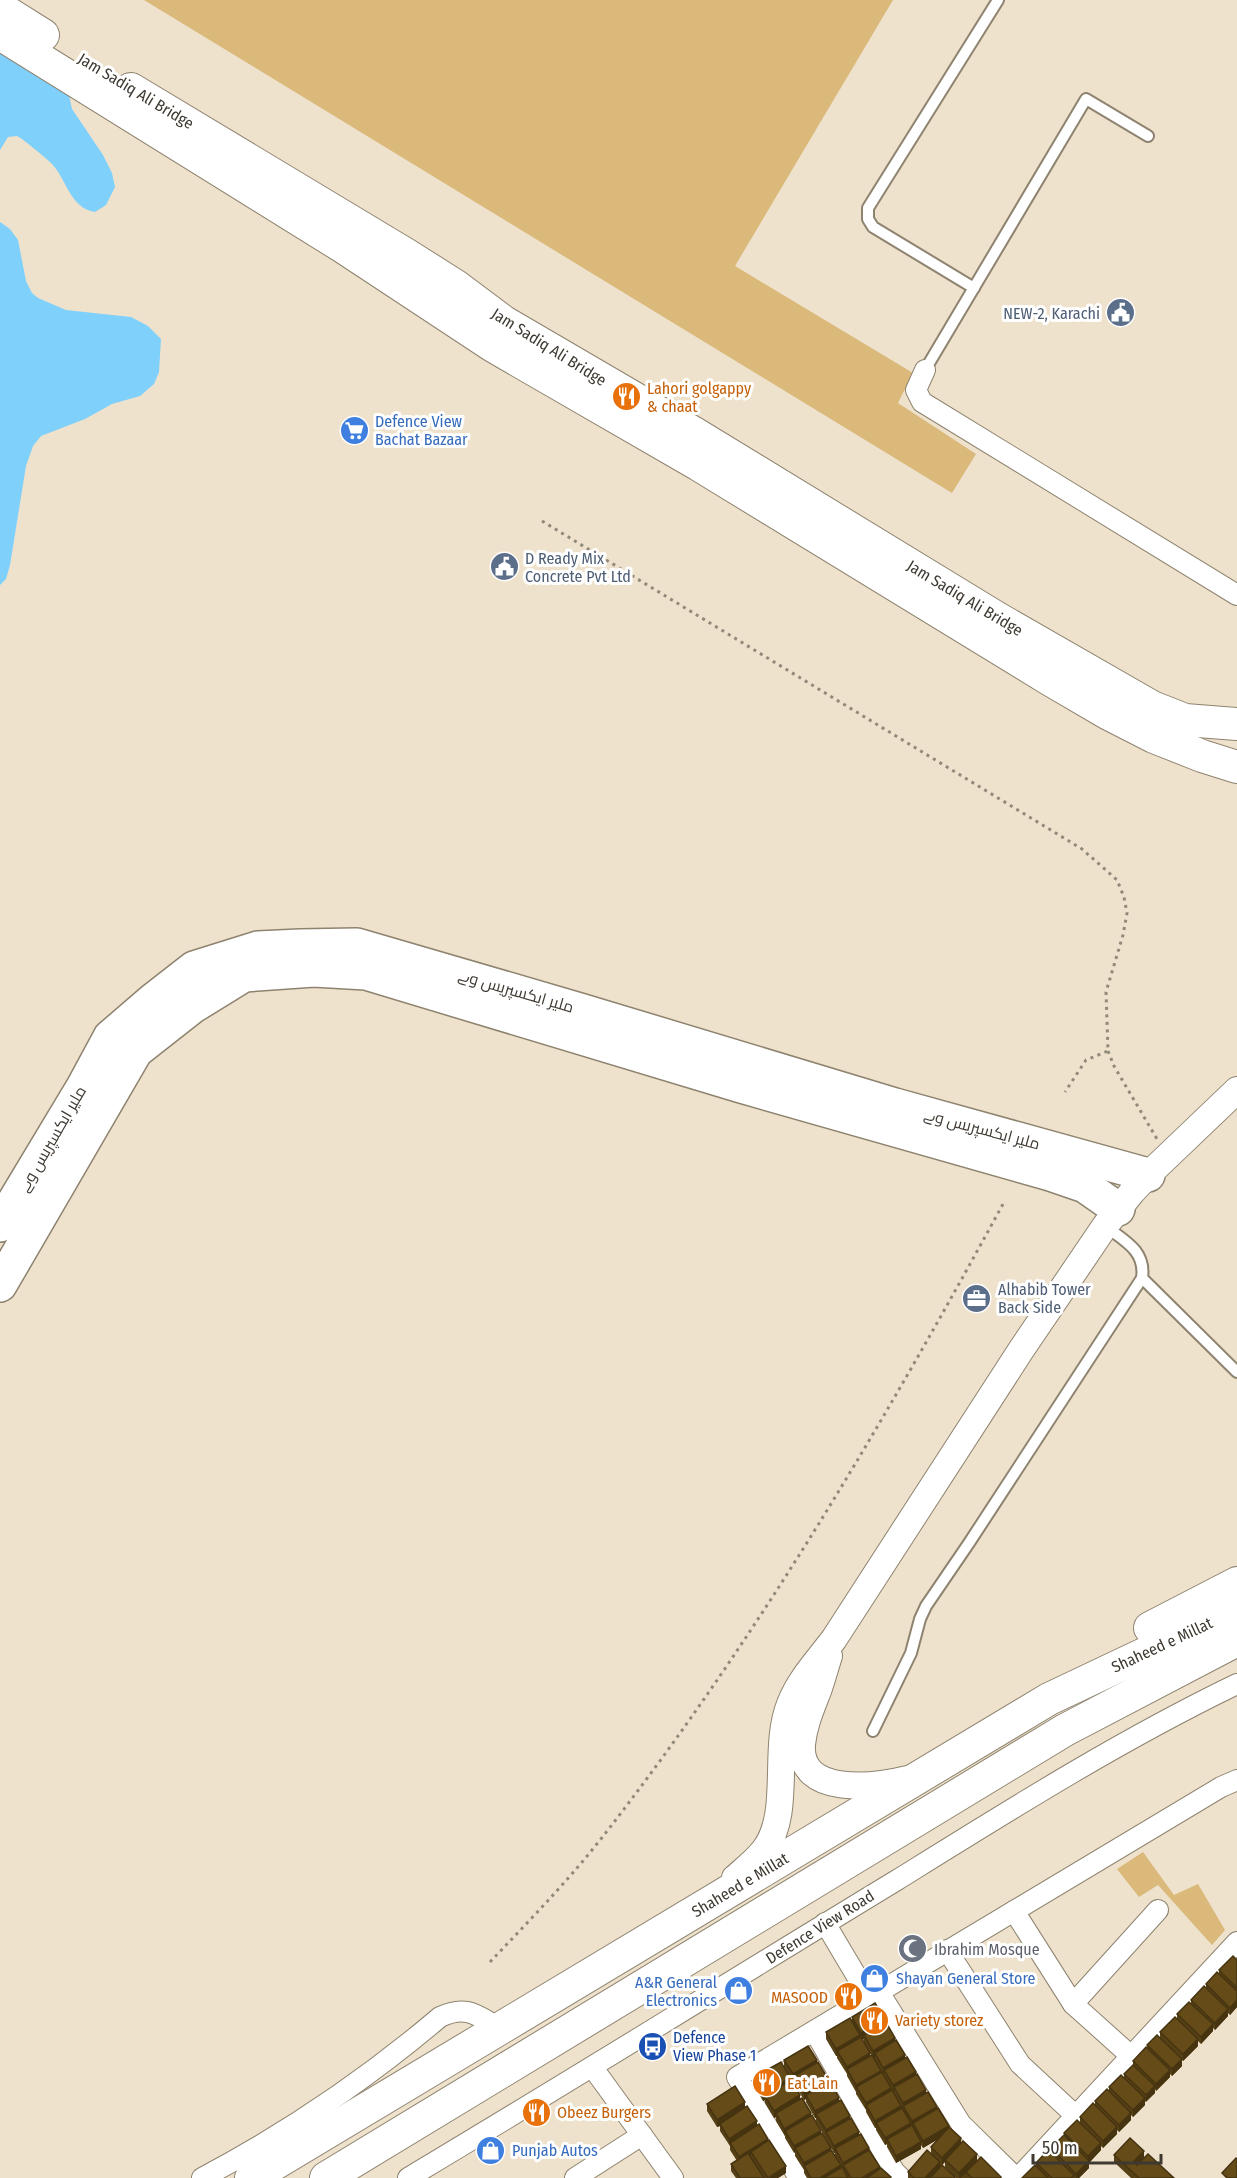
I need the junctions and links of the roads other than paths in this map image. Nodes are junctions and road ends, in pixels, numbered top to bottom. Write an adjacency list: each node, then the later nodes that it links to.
1 (998, 0): 5 (lane)
2 (0, 9): 8 (main road, Jam Sadiq Ali Bridge)
3 (0, 34): 9 (main road, Jam Sadiq Ali Bridge)
4 (1148, 136): 5 (lane)
5 (974, 288): 6 (lane)
6 (925, 370): 7 (street)
7 (1237, 595)
8 (1237, 724)
9 (1236, 766)
10 (1237, 1090): 11 (street)
11 (1157, 1166): 12 (street); 13 (highway, ملیر ایکسپریس وے)
12 (1112, 1218): 14 (lane); 15 (highway, ملیر ایکسپریس وے); 19 (street)
13 (0, 1225)
14 (1142, 1278): 16 (lane); 23 (lane)
15 (0, 1285)
16 (1237, 1372)
17 (1237, 1583): 22 (main road)
18 (1237, 1610): 22 (main road, Shaheed e Millat)
19 (834, 1639): 24 (street); 26 (street)
20 (1237, 1640): 42 (main road, Shaheed e Millat)
21 (1237, 1684): 29 (street, Defence View Road)
22 (1049, 1699): 24 (main road, Shaheed e Millat)
23 (873, 1731)
24 (920, 1776): 26 (main road, Shaheed e Millat)
25 (1237, 1780): 28 (street)
26 (709, 1904): 34 (main road, Shaheed e Millat)
27 (1158, 1910): 33 (street)
28 (1014, 1911): 31 (street); 33 (street)
29 (825, 1923): 32 (street); 37 (street, Defence View Road)
30 (1237, 1942): 36 (street)
31 (947, 1950): 32 (street); 38 (street)
32 (874, 1994): 35 (street); 48 (street)
33 (1073, 2004): 36 (street)
34 (501, 2029): 40 (street); 41 (main road, Shaheed e Millat)
35 (814, 2032): 46 (street); 47 (street)
36 (1131, 2056): 38 (street)
37 (593, 2068): 39 (street); 43 (street, Defence View Road)
38 (1076, 2115): 48 (street)
39 (642, 2136): 44 (street); 45 (street)
40 (202, 2178)
41 (251, 2178)
42 (326, 2178)
43 (408, 2178)
44 (575, 2178)
45 (673, 2178)
46 (799, 2178)
47 (901, 2178)
48 (1017, 2178)

